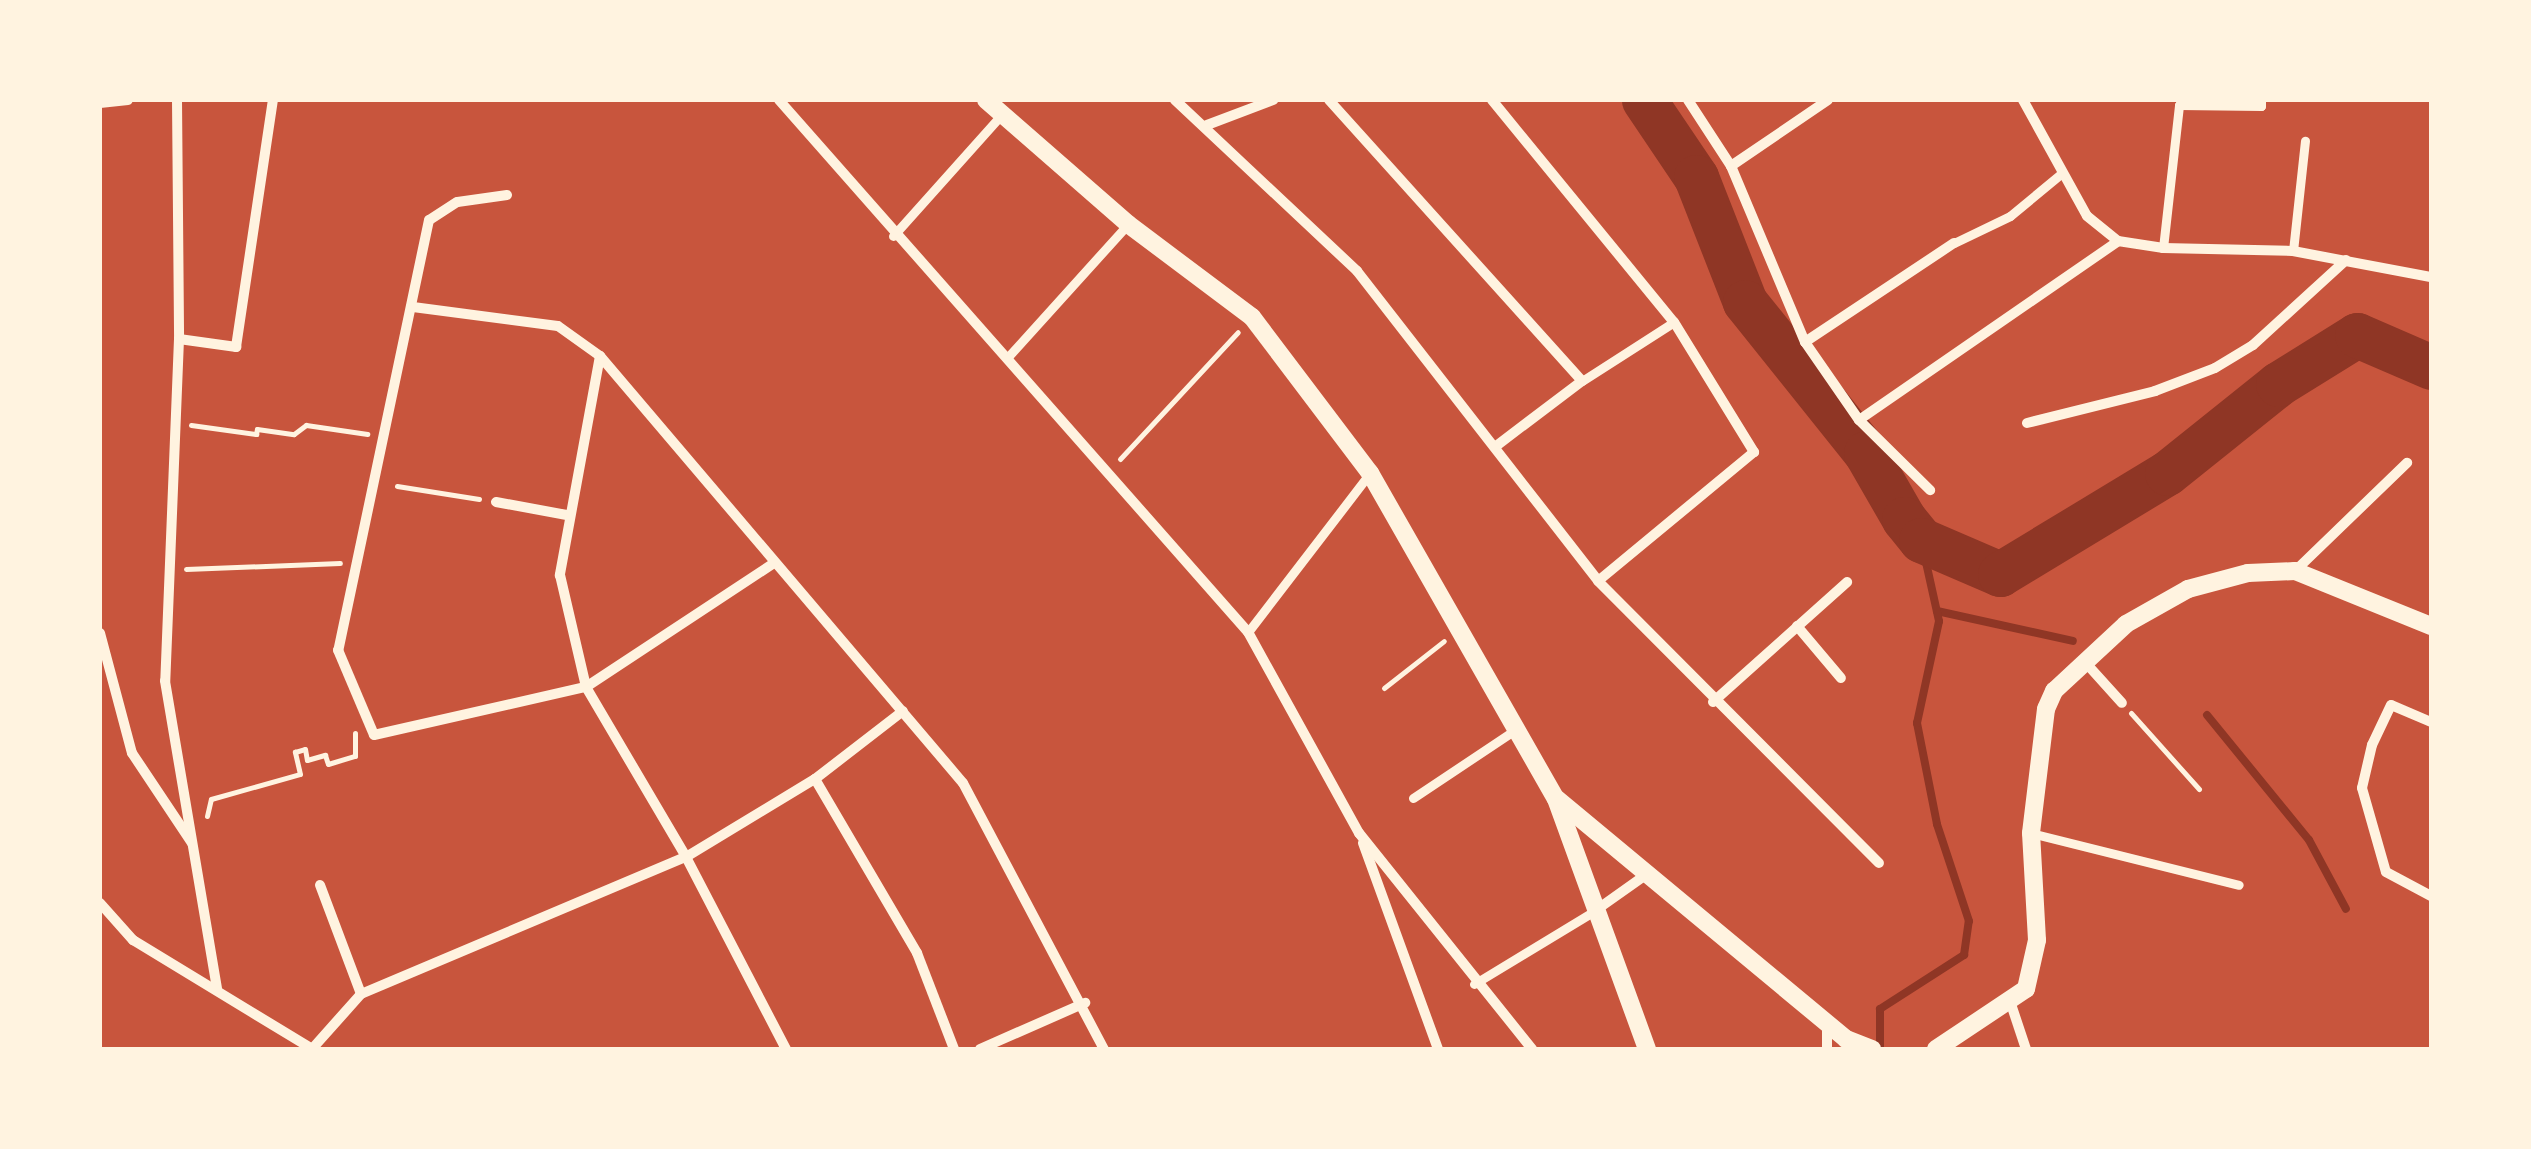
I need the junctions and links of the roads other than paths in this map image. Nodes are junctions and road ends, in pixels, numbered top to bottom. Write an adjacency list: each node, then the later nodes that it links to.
1 (128, 100): 14 (street)
2 (177, 100): 31 (street)
3 (272, 100): 31 (street)
4 (780, 100): 22 (street)
5 (986, 100): 15 (street)
6 (1174, 100): 16 (street)
7 (1273, 100): 16 (street)
8 (1329, 100): 35 (street)
9 (1492, 100): 30 (street)
10 (1688, 100): 18 (street)
11 (1828, 100): 18 (street)
12 (2023, 100): 19 (street)
13 (2261, 100): 25 (street)
14 (100, 103)
15 (1001, 116): 21 (street); 22 (street)
16 (1207, 125): 38 (street)
17 (2305, 140): 26 (street)
18 (1731, 166): 32 (street)
19 (2062, 174): 23 (street); 24 (street)
20 (507, 195): 29 (street)
21 (1128, 224): 34 (street); 40 (street)
22 (893, 236): 34 (street)
23 (2118, 240): 25 (street); 36 (street)
24 (1954, 243): 32 (street)
25 (2163, 248): 26 (street)
26 (2293, 252): 27 (street)
27 (2346, 260): 28 (street); 37 (street)
28 (2431, 277)
29 (413, 307): 33 (street); 54 (street)
30 (1674, 322): 35 (street); 46 (street)
31 (178, 339): 65 (street)
32 (1805, 342): 36 (street)
33 (600, 356): 43 (street); 44 (street)
34 (1006, 358): 50 (street)
35 (1582, 380): 38 (street)
36 (1859, 420): 41 (street)
37 (2027, 423)
38 (1496, 446): 46 (street)
39 (2407, 463): 45 (street)
40 (1370, 473): 50 (street); 59 (street)
41 (1930, 490)
42 (496, 502): 43 (street)
43 (566, 515): 54 (street)
44 (774, 563): 54 (street); 57 (street)
45 (2296, 572): 49 (street); 52 (street)
46 (1598, 581): 55 (street)
47 (1847, 582): 48 (street)
48 (1797, 626): 53 (street); 55 (street)
49 (2431, 626)
50 (1248, 632): 63 (street)
51 (100, 633): 65 (street)
52 (2084, 661): 56 (street); 64 (street)
53 (1841, 678)
54 (586, 688): 66 (street)
55 (1712, 702): 67 (street)
56 (2122, 703)
57 (903, 711): 60 (street); 77 (street)
58 (2431, 722): 71 (street)
59 (1515, 730): 61 (street); 62 (street)
60 (814, 778): 66 (street); 83 (street)
61 (1413, 798)
62 (1556, 798): 68 (street); 73 (street)
63 (1360, 833): 74 (street); 86 (street)
64 (2031, 834): 70 (street); 78 (street)
65 (196, 848): 75 (street)
66 (686, 857): 76 (street); 82 (street)
67 (1879, 863)
68 (1648, 873): 73 (street); 79 (street)
69 (320, 885): 76 (street)
70 (2239, 885)
71 (2431, 896)
72 (100, 904): 75 (street)
73 (1599, 908): 74 (street); 88 (street)
74 (1474, 984): 87 (street)
75 (217, 990): 81 (street)
76 (361, 994): 81 (street)
77 (1084, 1003): 84 (street); 85 (street)
78 (2012, 1004): 90 (street); 91 (street)
79 (1827, 1021): 80 (street); 89 (street)
80 (1866, 1048)
81 (312, 1049)
82 (786, 1049)
83 (954, 1049)
84 (980, 1049)
85 (1104, 1049)
86 (1438, 1049)
87 (1532, 1049)
88 (1648, 1049)
89 (1827, 1049)
90 (1936, 1049)
91 (2026, 1049)

